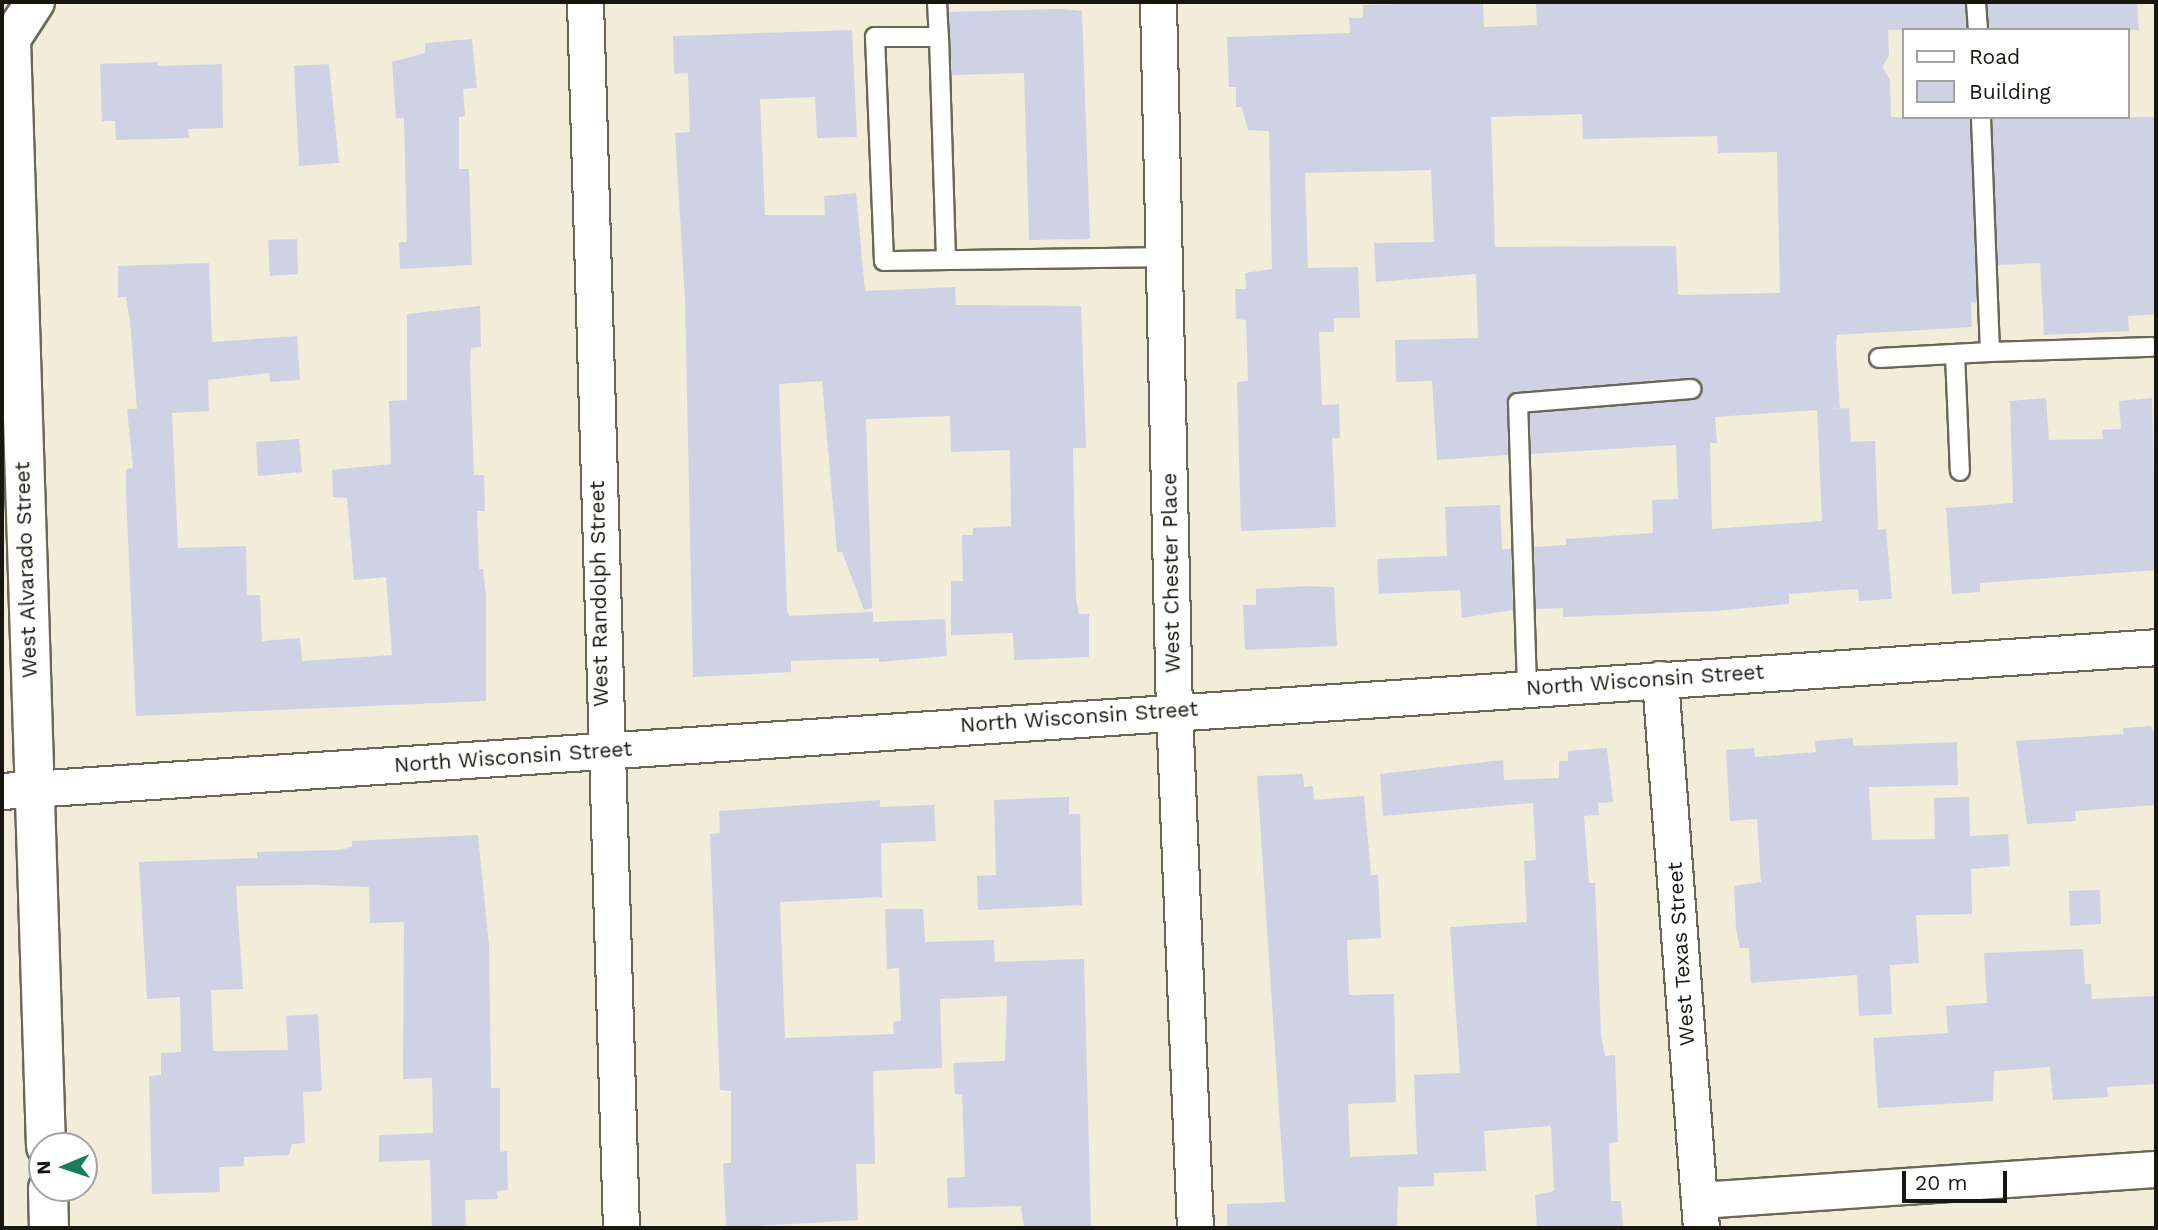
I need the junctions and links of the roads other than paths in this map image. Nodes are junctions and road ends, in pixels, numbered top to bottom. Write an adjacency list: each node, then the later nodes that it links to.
1 (35, 2): 22 (street, West Alvarado Street)
2 (585, 2): 21 (street, West Randolph Street)
3 (937, 2): 7 (lane)
4 (1158, 2): 9 (street, West Chester Place)
5 (1976, 2): 6 (lane)
6 (1978, 28)
7 (939, 37): 10 (lane); 10 (lane)
8 (1981, 119): 12 (lane)
9 (1163, 257): 10 (lane); 20 (street, West Chester Place)
10 (946, 259)
11 (2152, 347): 12 (lane)
12 (1990, 352): 13 (lane)
13 (1955, 354): 14 (lane); 16 (lane)
14 (1879, 358)
15 (1691, 389): 19 (lane)
16 (1960, 471)
17 (2156, 647): 18 (street, North Wisconsin Street)
18 (1660, 679): 19 (street, North Wisconsin Street); 26 (street, West Texas Street)
19 (1527, 688): 20 (street, North Wisconsin Street)
20 (1174, 709): 21 (street, North Wisconsin Street); 29 (street, West Chester Place)
21 (603, 751): 22 (street, North Wisconsin Street); 28 (street, West Randolph Street)
22 (17, 789): 23 (street, West Alvarado Street)
23 (45, 1132)
24 (2156, 1169): 26 (street)
25 (48, 1202): 27 (street)
26 (1700, 1214)
27 (49, 1228)
28 (621, 1228)
29 (1195, 1228)

